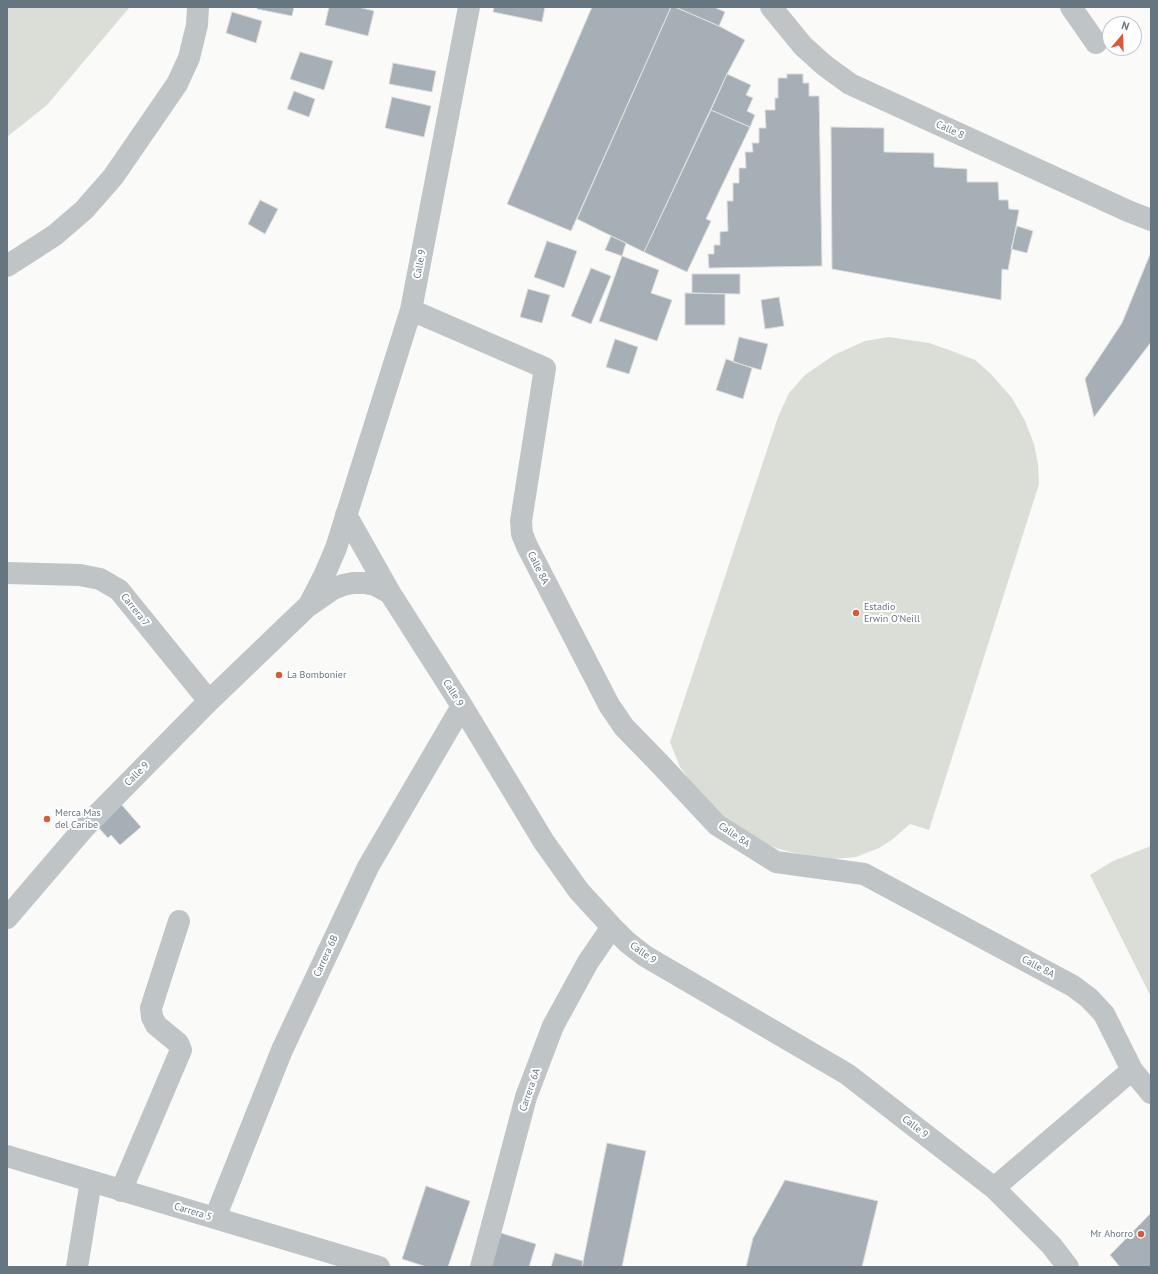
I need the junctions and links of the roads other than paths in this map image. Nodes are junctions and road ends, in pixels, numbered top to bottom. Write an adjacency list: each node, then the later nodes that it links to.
1 (198, 7): 7 (street)
2 (469, 7): 8 (street, Calle 9)
3 (771, 7): 6 (street, Calle 8)
4 (1071, 7): 5 (street)
5 (1096, 43)
6 (1151, 220)
7 (7, 266)
8 (411, 310): 9 (street, Calle 9); 18 (street, Calle 8A)
9 (346, 515): 11 (street, Calle 9); 12 (street, Calle 9)
10 (7, 573): 13 (street, Carrera 7)
11 (390, 593): 12 (street); 14 (street, Calle 9)
12 (308, 606): 13 (street, Calle 9)
13 (210, 701): 15 (street, Calle 9)
14 (462, 706): 17 (street, Calle 9); 24 (street, Carrera 6B)
15 (7, 918)
16 (179, 921): 23 (street)
17 (612, 927): 22 (street, Calle 9); 27 (street, Carrera 6A)
18 (1132, 1070): 19 (street); 22 (street)
19 (1151, 1093)
20 (7, 1156): 21 (street, Carrera 5)
21 (91, 1181): 23 (street, Carrera 5); 26 (street)
22 (994, 1188): 28 (street, Calle 9)
23 (121, 1190): 24 (street, Carrera 5)
24 (215, 1218): 25 (street, Carrera 5)
25 (367, 1265)
26 (77, 1267)
27 (481, 1267)
28 (1068, 1267)

